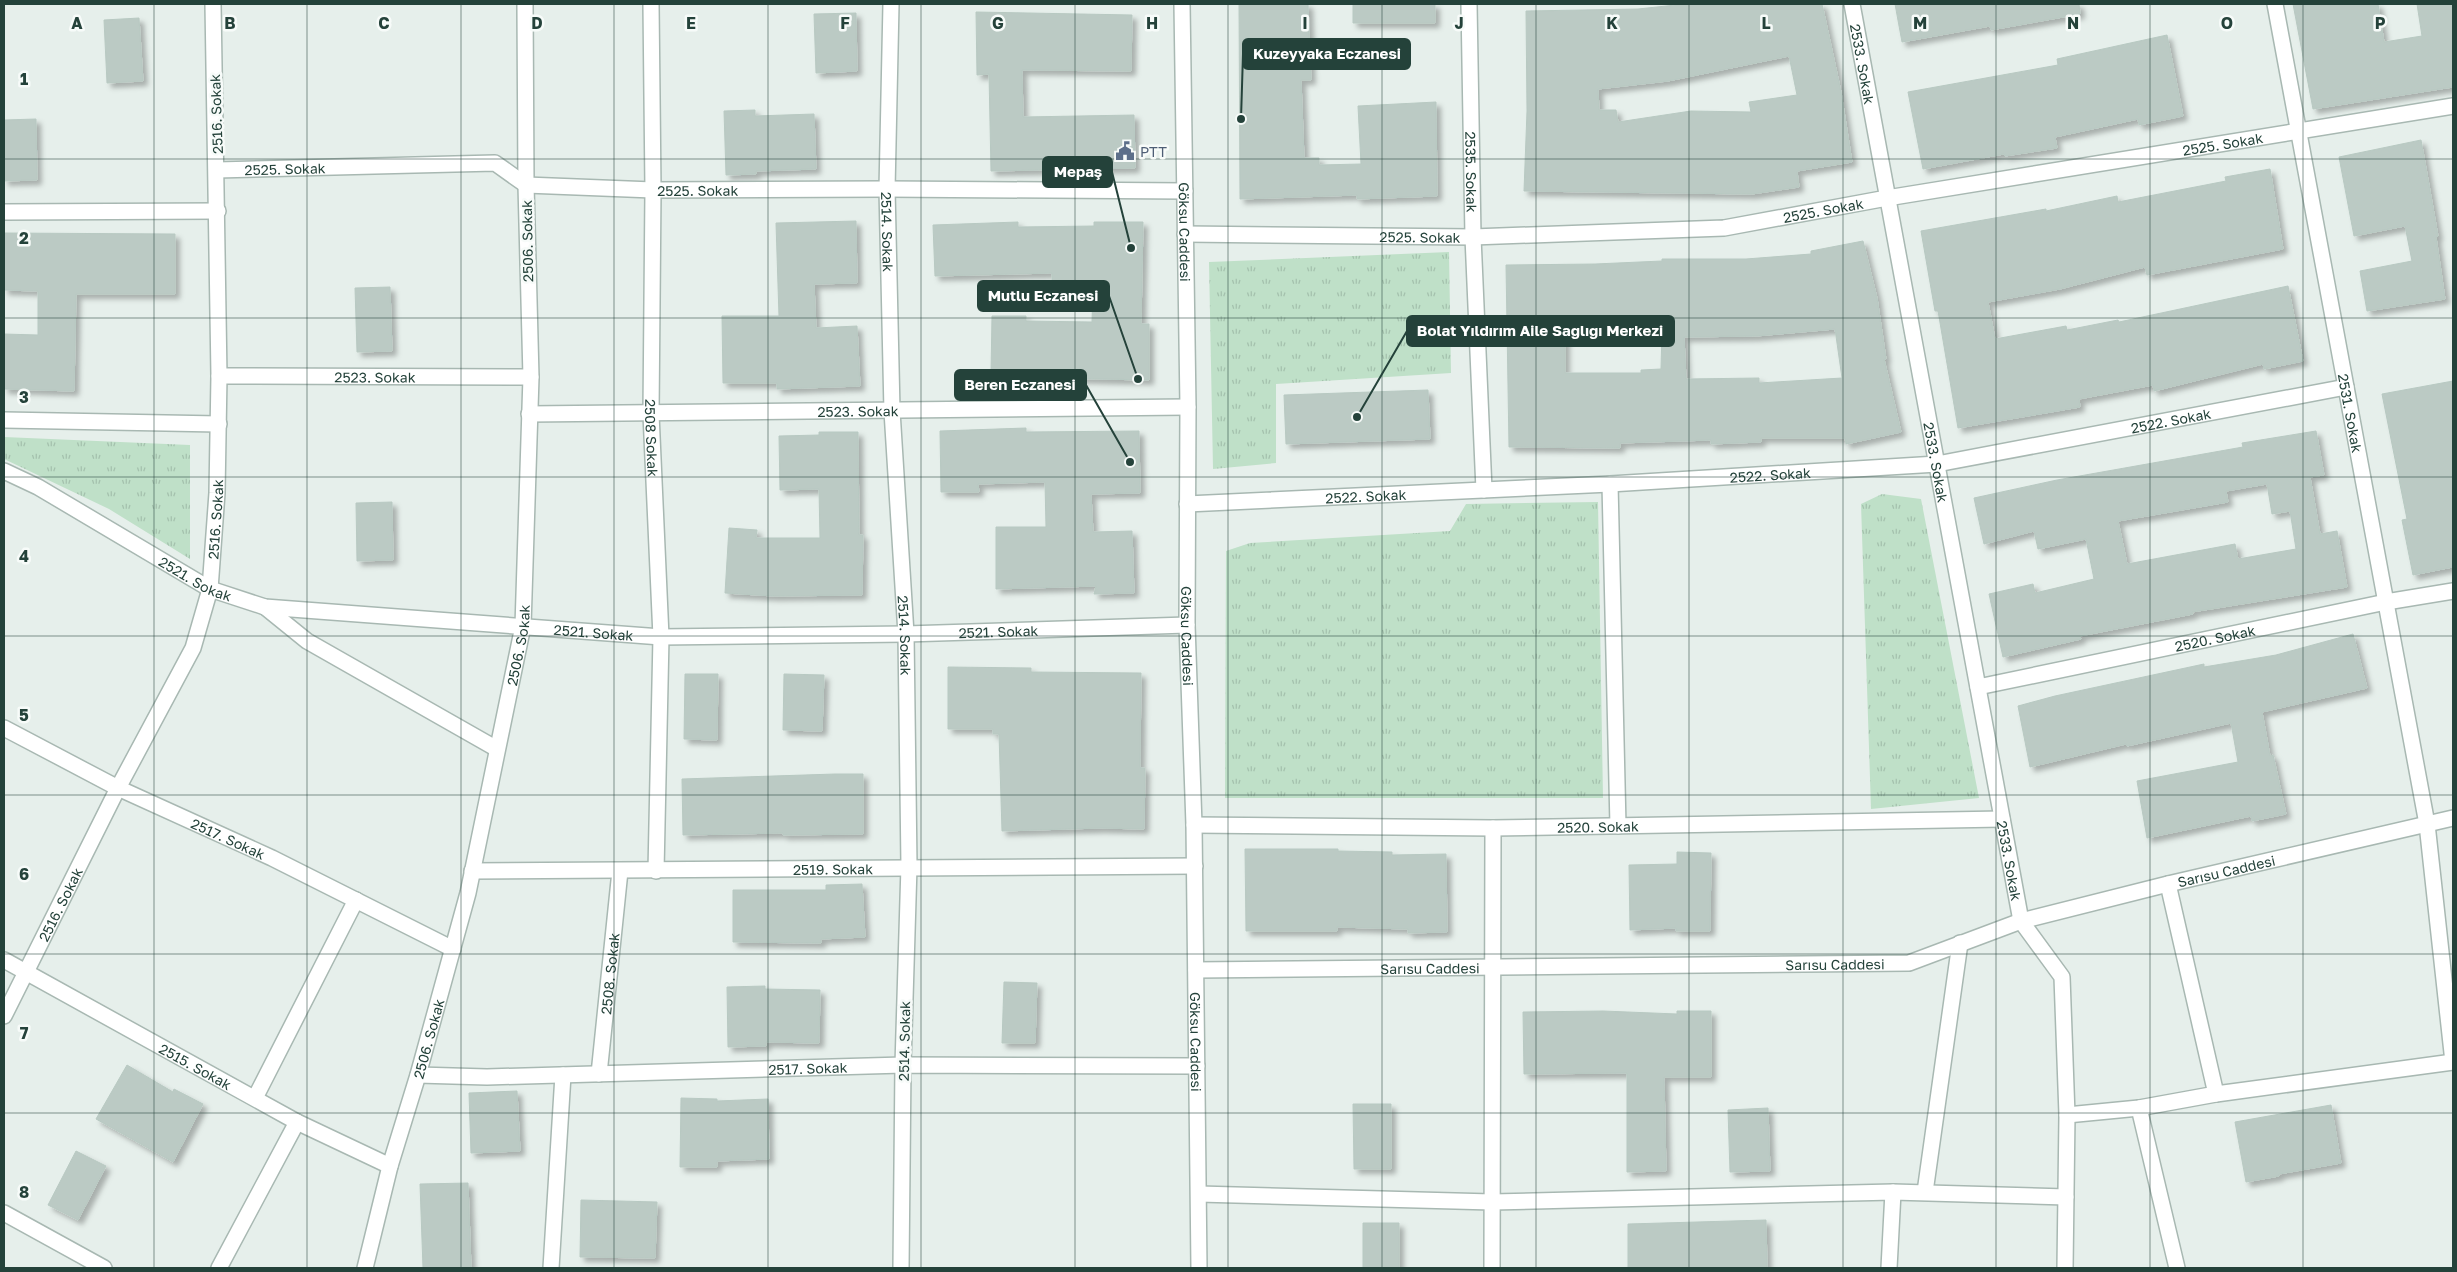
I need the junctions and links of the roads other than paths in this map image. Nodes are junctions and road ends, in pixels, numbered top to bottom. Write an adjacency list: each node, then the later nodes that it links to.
1 (213, 4): 11 (street, 2516. Sokak)
2 (525, 4): 12 (street, 2506. Sokak)
3 (651, 4): 14 (street, 2508 Sokak)
4 (891, 4): 13 (street, 2514. Sokak)
5 (1182, 4): 15 (street, Göksu Caddesi)
6 (1470, 4): 20 (street, 2535. Sokak)
7 (1852, 4): 16 (street, 2533. Sokak)
8 (2275, 4): 10 (street, 2531. Sokak)
9 (2453, 106): 10 (street, 2525. Sokak)
10 (2299, 132): 16 (street, 2525. Sokak); 23 (street, 2531. Sokak)
11 (217, 170): 12 (street, 2525. Sokak); 17 (street, 2516. Sokak)
12 (526, 185): 14 (street, 2525. Sokak); 22 (street, 2506. Sokak)
13 (887, 189): 14 (street, 2525. Sokak); 15 (street, 2525. Sokak); 25 (street, 2514. Sokak)
14 (653, 190): 27 (street, 2508 Sokak)
15 (1185, 191): 19 (street, Göksu Caddesi)
16 (1887, 198): 20 (street, 2525. Sokak); 30 (street, 2533. Sokak)
17 (218, 211): 18 (street); 21 (street, 2516. Sokak)
18 (4, 212)
19 (1185, 234): 20 (street, 2525. Sokak); 24 (street, Göksu Caddesi)
20 (1473, 237): 33 (street, 2535. Sokak)
21 (219, 376): 22 (street, 2523. Sokak); 29 (street, 2516. Sokak)
22 (531, 377): 26 (street, 2506. Sokak)
23 (2346, 387): 30 (street, 2522. Sokak); 37 (street, 2531. Sokak)
24 (1188, 407): 25 (street, 2523. Sokak); 34 (street, Göksu Caddesi)
25 (892, 411): 27 (street, 2523. Sokak); 41 (street, 2514. Sokak)
26 (528, 414): 27 (street, 2523. Sokak); 40 (street, 2506. Sokak)
27 (651, 414): 42 (street, 2508 Sokak)
28 (4, 420): 29 (street)
29 (219, 424): 35 (street, 2516. Sokak)
30 (1937, 464): 32 (street, 2522. Sokak); 43 (street, 2533. Sokak)
31 (4, 471): 35 (street, 2521. Sokak)
32 (1610, 484): 33 (street, 2522. Sokak); 51 (street)
33 (1484, 490): 34 (street, 2522. Sokak)
34 (1187, 504): 39 (street, Göksu Caddesi)
35 (210, 590): 38 (street, 2521. Sokak); 46 (street, 2516. Sokak)
36 (2453, 591): 37 (street, 2520. Sokak)
37 (2386, 602): 43 (street, 2520. Sokak); 49 (street, 2531. Sokak)
38 (265, 607): 40 (street, 2521. Sokak); 45 (street)
39 (1187, 624): 41 (street, 2521. Sokak); 50 (street, Göksu Caddesi)
40 (523, 626): 42 (street, 2521. Sokak); 45 (street, 2506. Sokak)
41 (906, 634): 42 (street, 2521. Sokak); 53 (street, 2514. Sokak)
42 (661, 637): 57 (street, 2508 Sokak)
43 (1978, 687): 48 (street, 2533. Sokak)
44 (4, 728): 46 (street, 2517. Sokak)
45 (497, 749): 55 (street, 2506. Sokak)
46 (118, 788): 59 (street, 2517. Sokak); 66 (street, 2516. Sokak)
47 (2453, 818): 49 (street, Sarısu Caddesi)
48 (2002, 819): 51 (street, 2520. Sokak); 60 (street, 2533. Sokak)
49 (2427, 824): 58 (street, Sarısu Caddesi); 73 (street, 2531. Sokak)
50 (1194, 825): 52 (street, 2520. Sokak); 54 (street, Göksu Caddesi)
51 (1618, 826): 52 (street, 2520. Sokak)
52 (1492, 828): 64 (street)
53 (909, 866): 54 (street, 2519. Sokak); 57 (street, 2519. Sokak); 68 (street, 2514. Sokak)
54 (1195, 866): 65 (street, Göksu Caddesi)
55 (472, 871): 56 (street, 2519. Sokak); 62 (street, 2506. Sokak)
56 (620, 871): 57 (street, 2519. Sokak); 70 (street, 2508. Sokak)
57 (656, 871)
58 (2168, 884): 60 (street, Sarısu Caddesi); 73 (street)
59 (356, 900): 62 (street, 2517. Sokak); 74 (street)
60 (2021, 921): 61 (street, Sarısu Caddesi); 76 (street)
61 (1960, 943): 64 (street, Sarısu Caddesi); 80 (street)
62 (453, 949): 71 (street, 2506. Sokak)
63 (4, 960): 66 (street, 2515. Sokak)
64 (1491, 968): 65 (street, Sarısu Caddesi); 83 (street)
65 (1196, 970): 69 (street, Göksu Caddesi)
66 (27, 972): 67 (street, 2516. Sokak); 74 (street, 2515. Sokak)
67 (4, 1016)
68 (903, 1065): 69 (street, 2517. Sokak); 70 (street, 2517. Sokak); 89 (street, 2514. Sokak)
69 (1197, 1066): 81 (street, Göksu Caddesi)
70 (599, 1074): 72 (street, 2517. Sokak)
71 (418, 1075): 72 (street, 2517. Sokak); 78 (street, 2506. Sokak)
72 (563, 1075): 88 (street)
73 (2216, 1094): 75 (street)
74 (255, 1098): 77 (street, 2515. Sokak)
75 (2139, 1108): 76 (street); 94 (street)
76 (2066, 1115): 82 (street)
77 (296, 1122): 78 (street, 2515. Sokak); 86 (street)
78 (390, 1166): 87 (street, 2506. Sokak)
79 (1892, 1192): 80 (street); 83 (street); 92 (street)
80 (1925, 1192): 82 (street)
81 (1199, 1194): 83 (street); 90 (street, Göksu Caddesi)
82 (2066, 1197): 93 (street)
83 (1492, 1202): 91 (street)
84 (4, 1213): 85 (street)
85 (104, 1268)
86 (219, 1268)
87 (365, 1268)
88 (551, 1268)
89 (902, 1268)
90 (1200, 1268)
91 (1492, 1268)
92 (1889, 1268)
93 (2065, 1268)
94 (2177, 1268)

